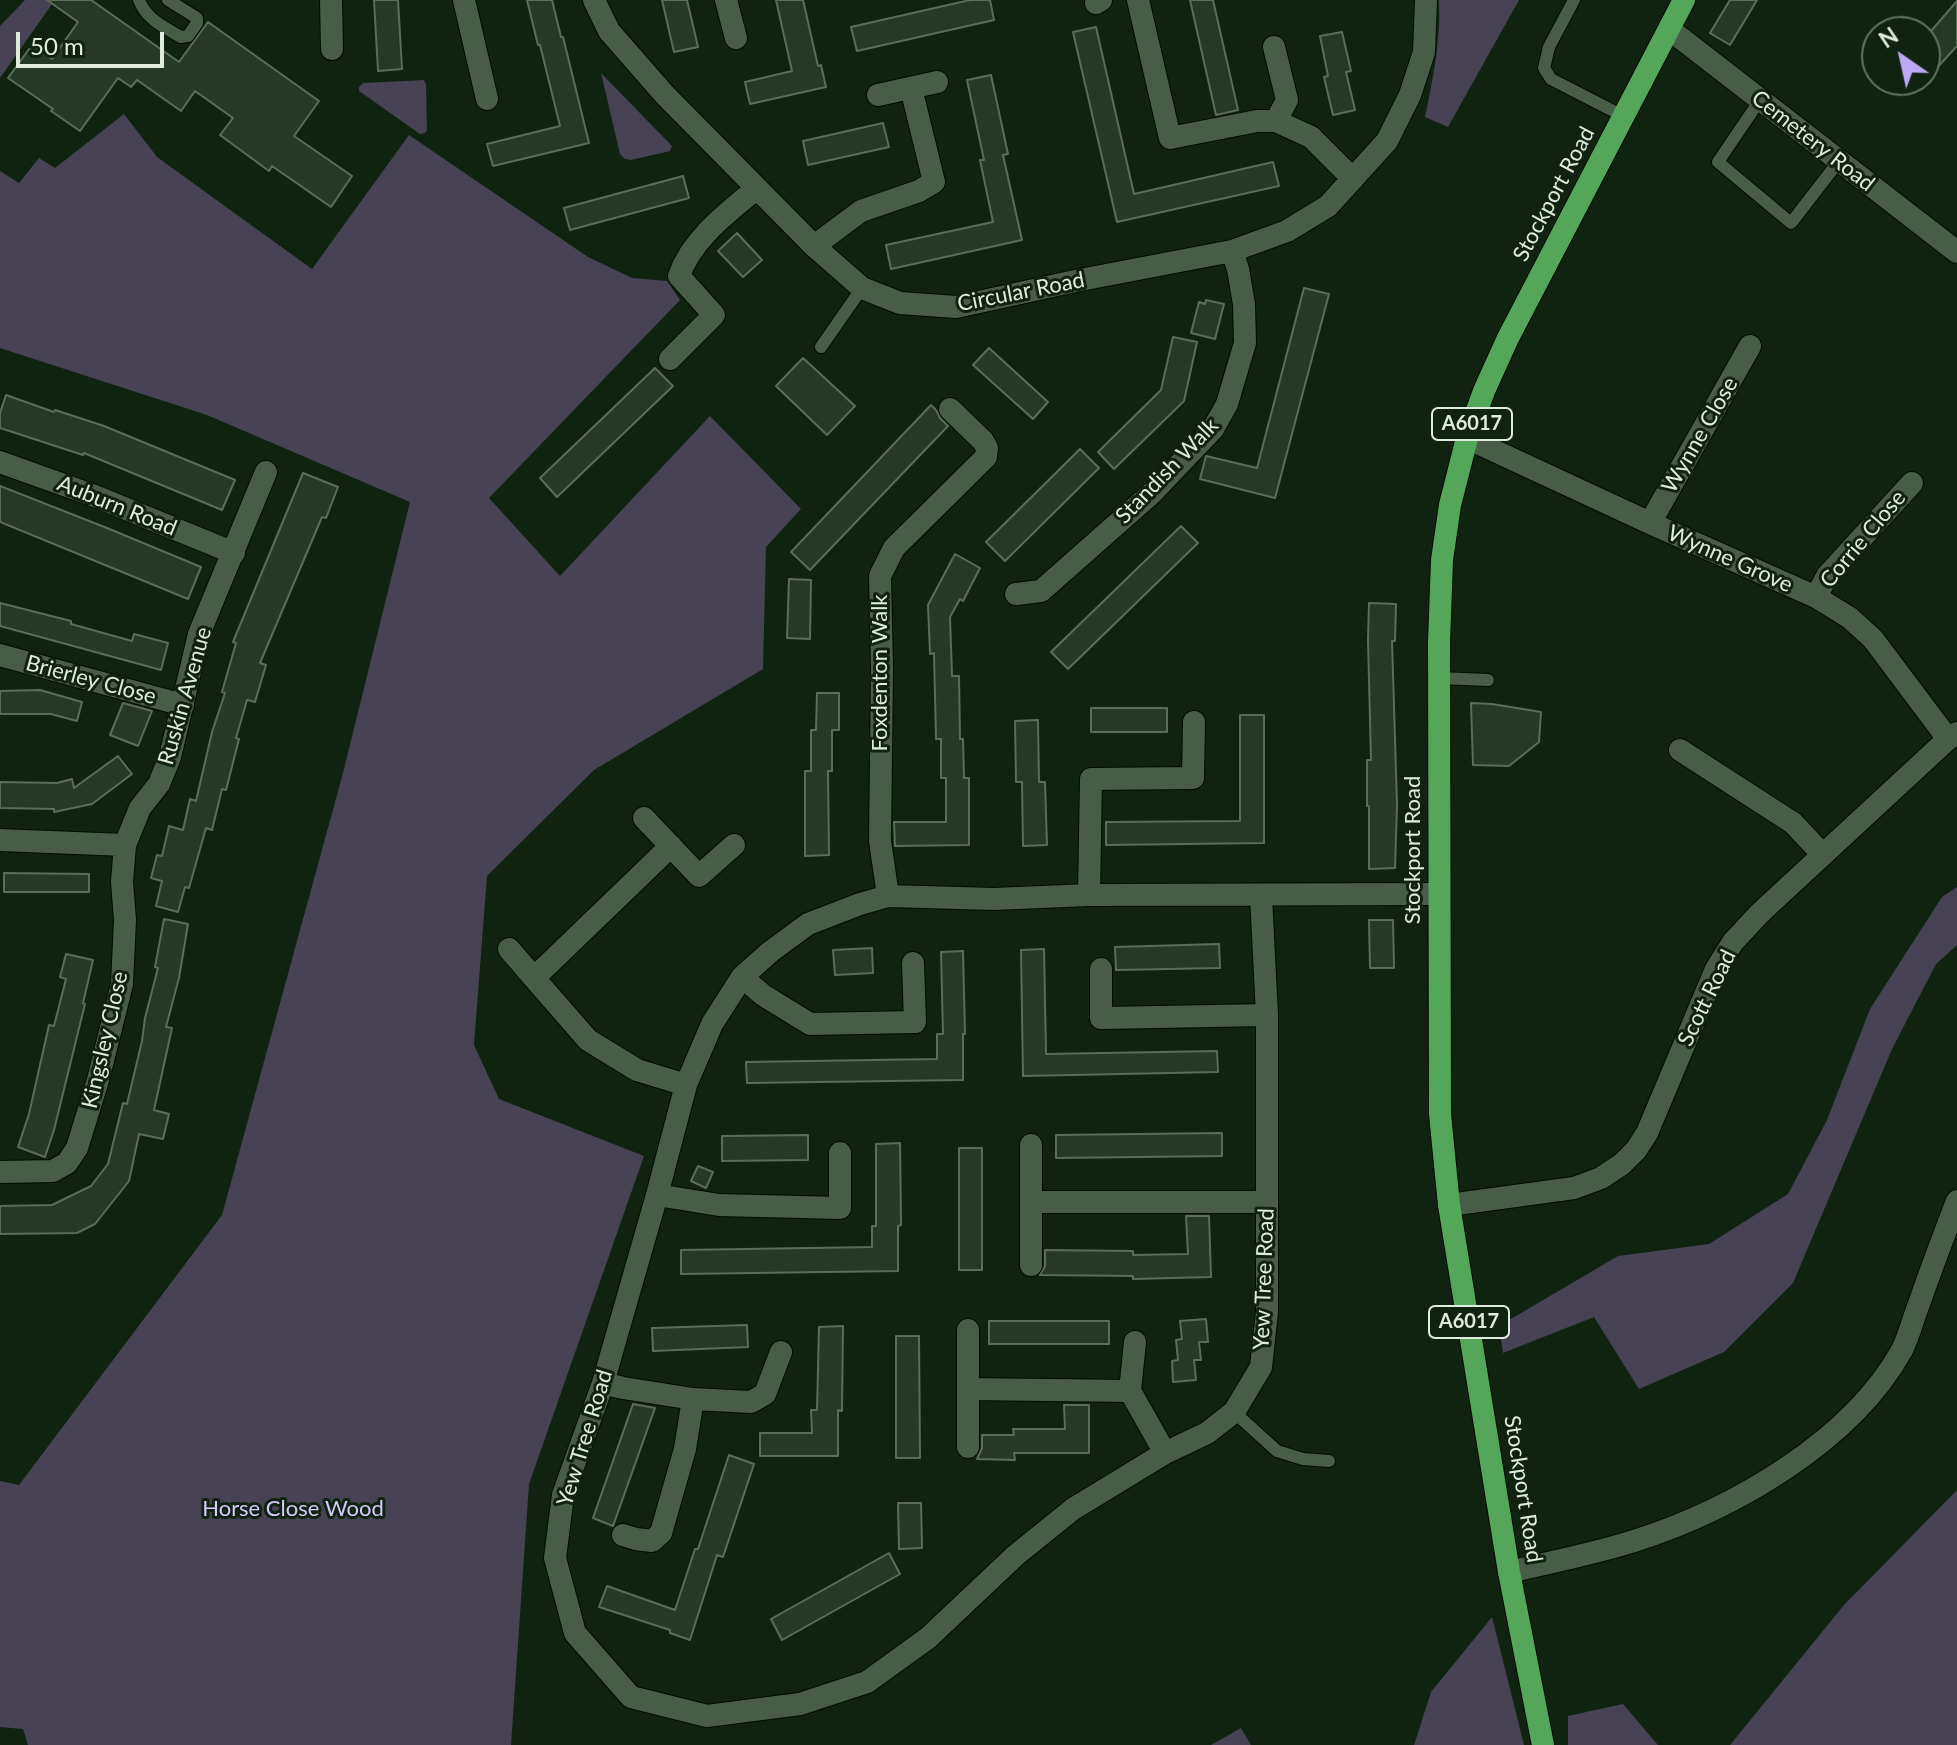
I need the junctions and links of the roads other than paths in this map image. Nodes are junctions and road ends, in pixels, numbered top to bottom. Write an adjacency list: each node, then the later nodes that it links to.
1 (139, 0): 2 (lane)
2 (168, 0)
3 (331, 0): 14 (street)
4 (464, 0): 18 (street)
5 (594, 0): 24 (street, Circular Road)
6 (726, 0): 12 (street)
7 (1138, 0): 21 (street)
8 (1426, 0): 23 (street, Circular Road)
9 (1574, 0): 20 (lane)
10 (1684, 0): 11 (highway, Stockport Road / A6017)
11 (1669, 29): 19 (street, Cemetery Road); 20 (highway, Stockport Road / A6017)
12 (736, 38)
13 (1274, 47): 21 (street)
14 (332, 49)
15 (937, 82): 16 (street)
16 (911, 88): 17 (street); 25 (street)
17 (878, 95)
18 (487, 99)
19 (1760, 100): 22 (street, Cemetery Road); 22 (lane)
20 (1623, 116): 33 (highway, Stockport Road / A6017)
21 (1276, 121): 23 (street)
22 (1839, 161): 26 (street, Cemetery Road)
23 (1353, 179): 27 (street, Circular Road)
24 (756, 189): 25 (street, Circular Road); 31 (street)
25 (814, 246): 28 (street, Circular Road)
26 (1956, 249)
27 (1232, 251): 28 (street, Circular Road); 39 (street, Standish Walk)
28 (862, 288): 30 (lane)
29 (1750, 346): 37 (street, Wynne Close)
30 (821, 347)
31 (670, 359)
32 (950, 409): 56 (street, Foxdenton Walk)
33 (1467, 438): 37 (street, Wynne Grove); 42 (highway, Stockport Road / A6017)
34 (0, 462): 38 (street, Auburn Road)
35 (266, 472): 38 (street, Ruskin Avenue)
36 (1912, 483): 40 (street, Corrie Close)
37 (1650, 523): 40 (street, Wynne Grove)
38 (234, 553): 44 (street, Ruskin Avenue)
39 (1016, 594)
40 (1816, 597): 46 (street, Wynne Grove)
41 (0, 655): 44 (street, Brierley Close)
42 (1439, 678): 43 (lane); 54 (highway, Stockport Road / A6017)
43 (1488, 680)
44 (183, 705): 50 (street, Ruskin Avenue)
45 (1194, 722): 55 (street)
46 (1952, 736): 53 (street, Scott Road)
47 (1680, 750): 53 (street)
48 (644, 818): 52 (street)
49 (0, 840): 50 (street)
50 (125, 845): 67 (street, Kingsley Close)
51 (734, 845): 52 (street)
52 (671, 846): 62 (street)
53 (1823, 855): 72 (street, Scott Road)
54 (1439, 894): 57 (street, Yew Tree Road); 72 (highway, Stockport Road / A6017)
55 (1089, 895): 56 (street, Yew Tree Road); 57 (street, Yew Tree Road)
56 (888, 896): 61 (street, Yew Tree Road)
57 (1261, 896): 63 (street, Yew Tree Road)
58 (509, 949): 62 (street)
59 (913, 963): 61 (street)
60 (1101, 969): 63 (street)
61 (742, 977): 64 (street, Yew Tree Road)
62 (534, 978): 64 (street)
63 (1267, 1015): 71 (street, Yew Tree Road)
64 (686, 1085): 68 (street, Yew Tree Road)
65 (1031, 1145): 70 (street)
66 (840, 1153): 68 (street)
67 (0, 1172)
68 (657, 1195): 77 (street, Yew Tree Road)
69 (1957, 1201): 86 (street)
70 (1031, 1202): 71 (street); 73 (street)
71 (1266, 1202): 81 (street, Yew Tree Road)
72 (1449, 1205): 86 (highway, Stockport Road / A6017)
73 (1031, 1265)
74 (968, 1330): 78 (street)
75 (1135, 1342): 79 (street)
76 (781, 1352): 80 (street)
77 (603, 1383): 80 (street); 83 (street, Yew Tree Road)
78 (968, 1389): 79 (street); 82 (street)
79 (1130, 1391): 83 (street)
80 (693, 1399): 85 (street)
81 (1234, 1412): 83 (street, Yew Tree Road); 84 (lane)
82 (968, 1447)
83 (1165, 1453)
84 (1329, 1461)
85 (623, 1535)
86 (1509, 1572): 87 (highway, Stockport Road / A6017)
87 (1543, 1745)

